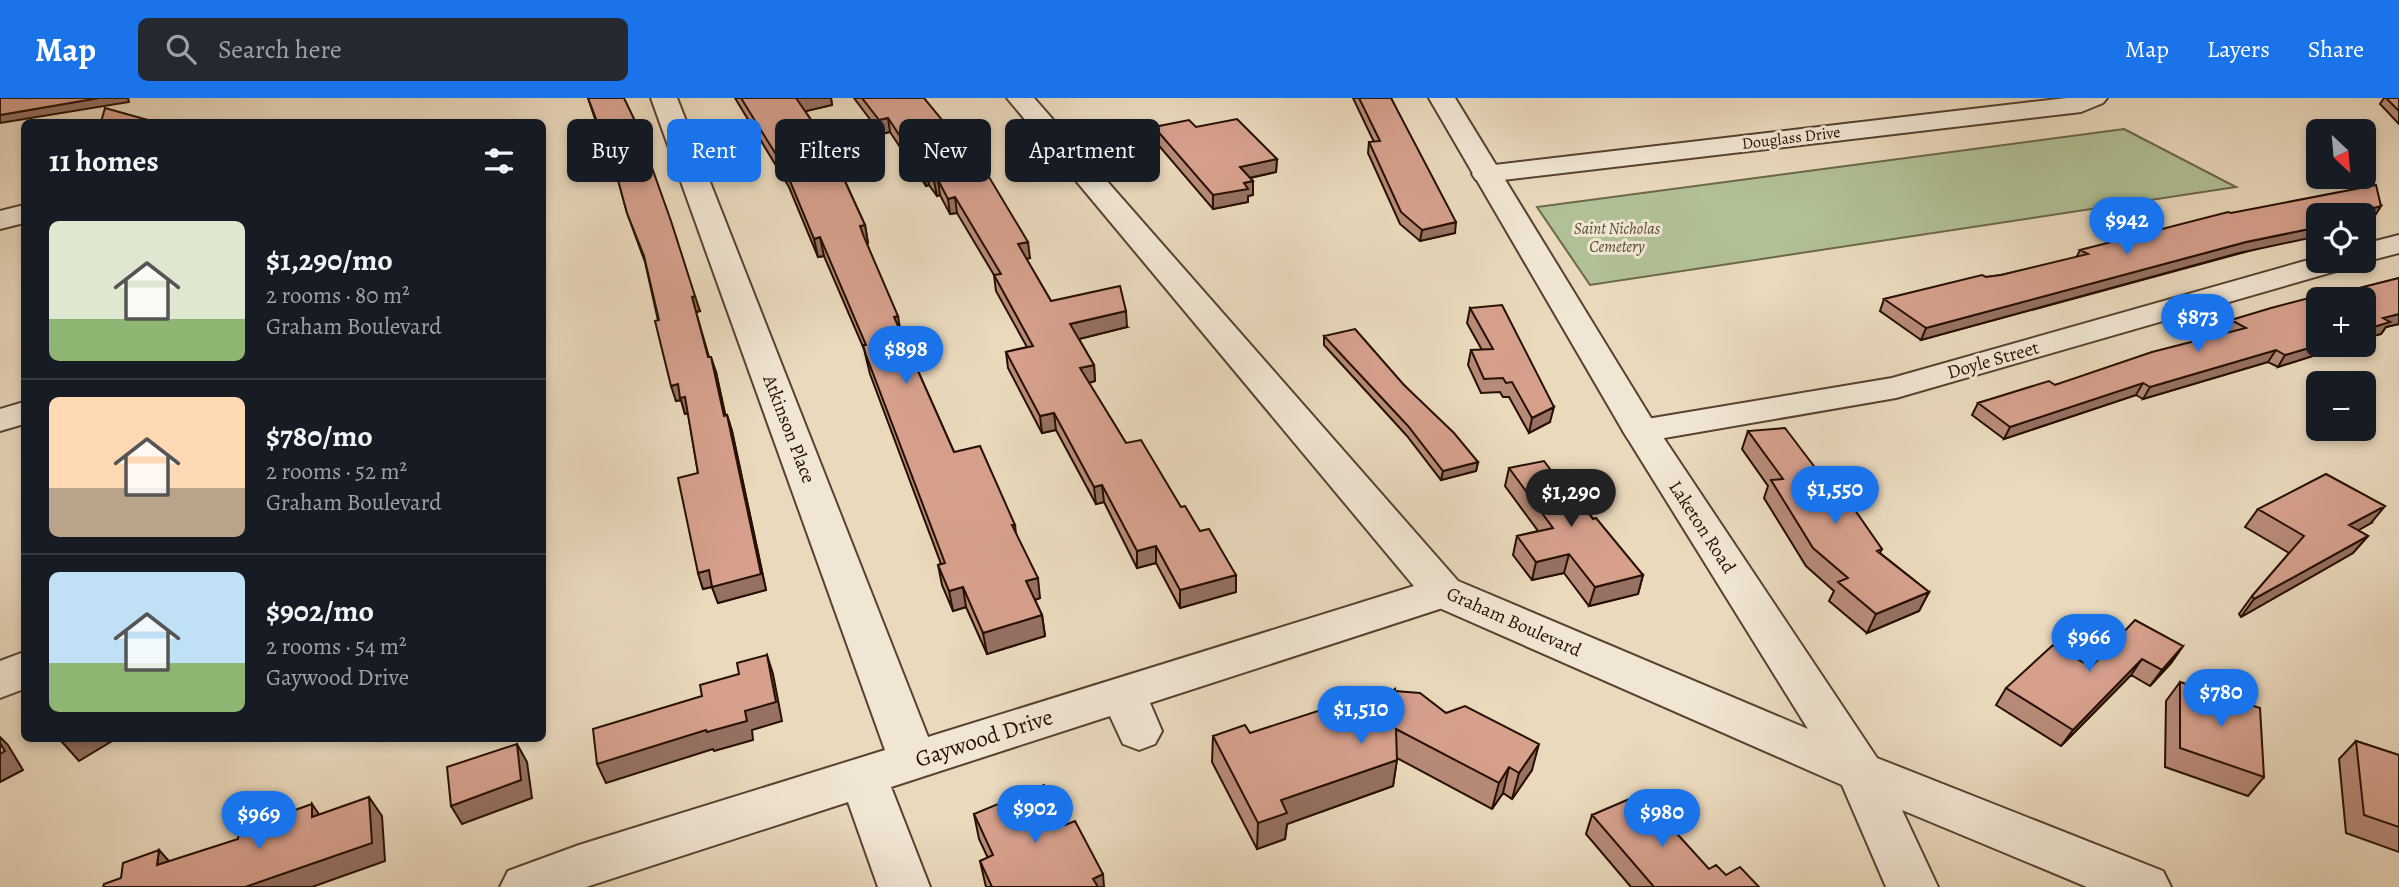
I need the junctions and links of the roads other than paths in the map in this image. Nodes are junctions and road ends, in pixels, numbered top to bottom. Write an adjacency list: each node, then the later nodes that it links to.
1 (664, 98): 17 (street, Atkinson Place)
2 (1020, 98): 14 (street, Graham Boulevard)
3 (1442, 98): 5 (street, Laketon Road)
4 (2094, 98): 5 (street, Douglass Drive)
5 (1486, 174): 13 (street, Laketon Road)
6 (21, 215): 7 (street)
7 (0, 220)
8 (2399, 244): 9 (street)
9 (2376, 251)
10 (2306, 270): 13 (street, Doyle Street)
11 (21, 415): 12 (street)
12 (0, 420)
13 (1641, 431): 18 (street, Laketon Road)
14 (1443, 592): 17 (street, Gaywood Drive); 18 (street, Graham Boulevard)
15 (21, 670): 16 (street)
16 (0, 681)
17 (913, 761): 19 (street, Gaywood Drive)
18 (1860, 772): 22 (street, Laketon Road); 23 (street, Graham Boulevard)
19 (863, 776): 20 (street, Gaywood Drive); 21 (street)
20 (526, 887)
21 (904, 887)
22 (1912, 887)
23 (2145, 887)

